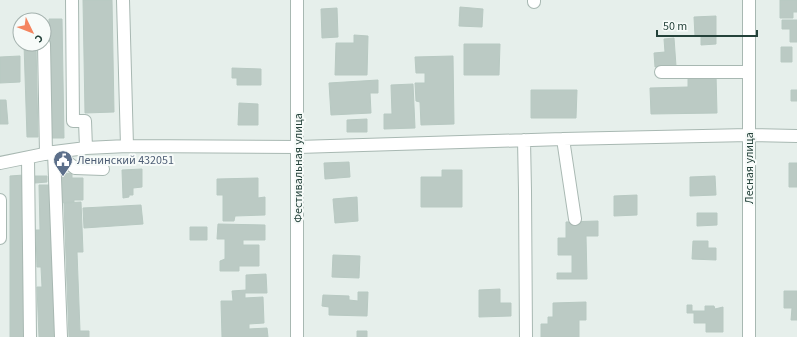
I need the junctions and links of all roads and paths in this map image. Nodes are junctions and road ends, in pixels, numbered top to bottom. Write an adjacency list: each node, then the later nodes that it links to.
1 (72, 0): 14 (street)
2 (123, 0): 12 (street)
3 (297, 0): 13 (street, Фестивальная улица)
4 (749, 0): 7 (street, Лесная улица)
5 (44, 52): 15 (street)
6 (661, 72): 7 (street)
7 (749, 72): 8 (street, Лесная улица)
8 (749, 135): 9 (street); 10 (street); 26 (street, Лесная улица)
9 (797, 136)
10 (563, 139): 11 (street); 20 (street)
11 (524, 140): 13 (street); 25 (street)
12 (128, 146): 13 (street); 14 (street)
13 (298, 147): 24 (street, Фестивальная улица)
14 (86, 148): 15 (street)
15 (50, 153): 16 (street); 18 (street); 23 (street)
16 (28, 158): 17 (street); 22 (street)
17 (0, 163)
18 (102, 169)
19 (0, 200): 21 (street)
20 (575, 219)
21 (0, 238)
22 (30, 337)
23 (61, 337)
24 (298, 337)
25 (526, 337)
26 (749, 337)

